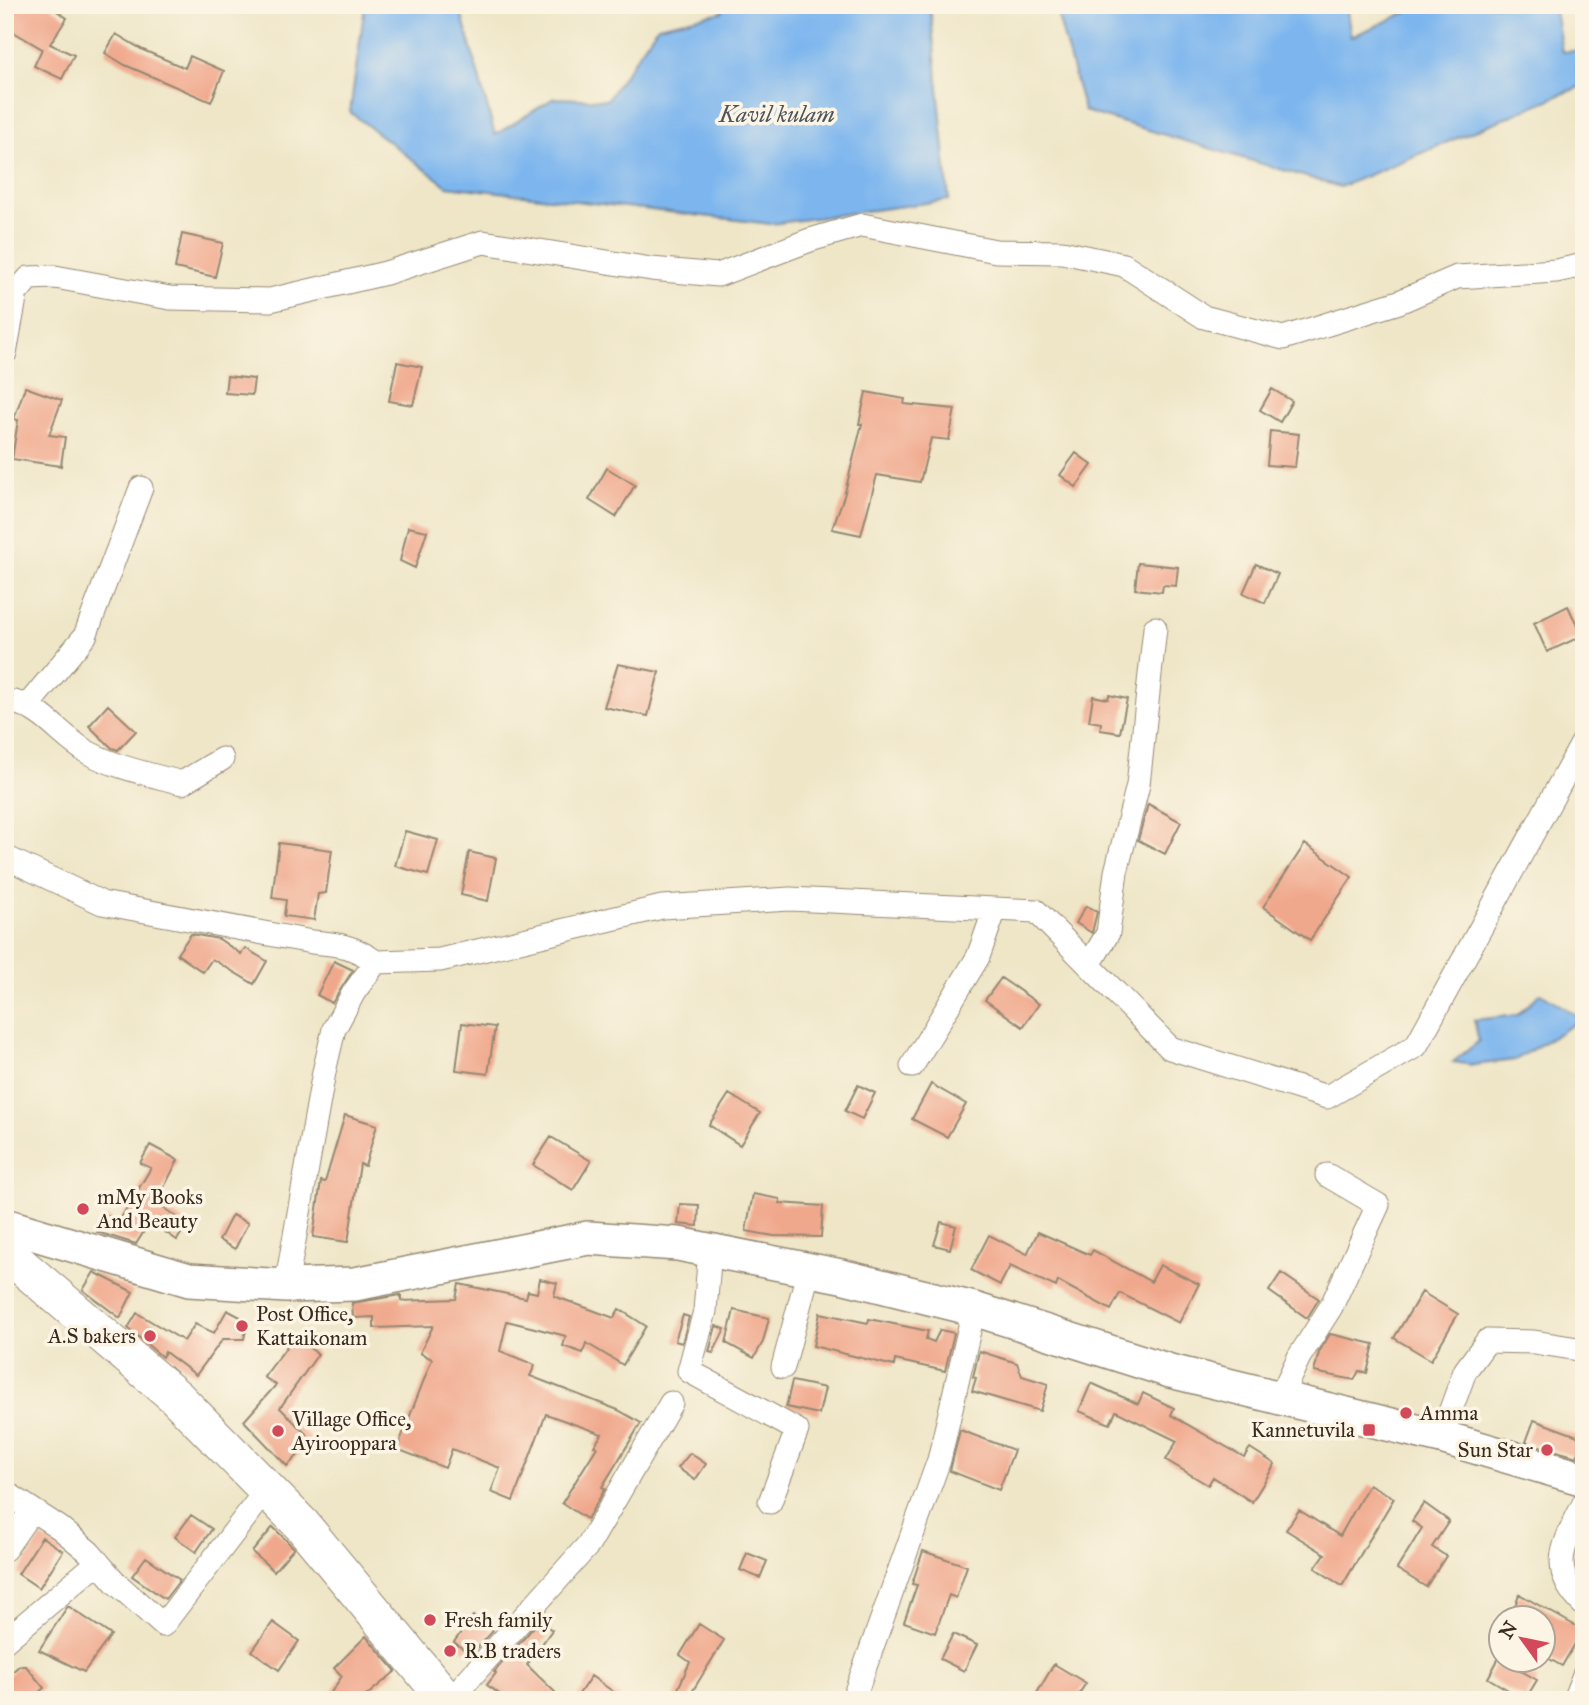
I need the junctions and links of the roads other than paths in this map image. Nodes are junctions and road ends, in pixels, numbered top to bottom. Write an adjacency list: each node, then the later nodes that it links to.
1 (1584, 265): 2 (street)
2 (5, 353)
3 (141, 488): 5 (street)
4 (1155, 628): 11 (street)
5 (16, 707): 7 (street)
6 (1584, 740): 11 (street)
7 (222, 759)
8 (5, 857): 10 (street)
9 (995, 909): 10 (street); 11 (street); 12 (street)
10 (376, 962): 18 (street)
11 (1089, 965)
12 (912, 1066)
13 (1326, 1175): 22 (street)
14 (5, 1225): 18 (main road)
15 (710, 1250): 17 (main road); 18 (main road); 28 (street)
16 (5, 1252): 26 (main road)
17 (809, 1269): 19 (main road); 21 (street)
18 (286, 1286)
19 (974, 1309): 22 (main road); 37 (street)
20 (1584, 1350): 24 (street)
21 (783, 1367)
22 (1280, 1398): 24 (main road)
23 (671, 1403): 36 (street)
24 (1441, 1437): 25 (main road)
25 (1584, 1479)
26 (267, 1489): 32 (street); 36 (main road)
27 (5, 1492): 30 (street)
28 (770, 1502)
29 (1584, 1503): 33 (street)
30 (32, 1510): 31 (street); 32 (street)
31 (5, 1549)
32 (98, 1562): 34 (street)
33 (1584, 1605)
34 (5, 1641)
35 (1584, 1675): 38 (street)
36 (448, 1700)
37 (853, 1700)
38 (1574, 1700)

